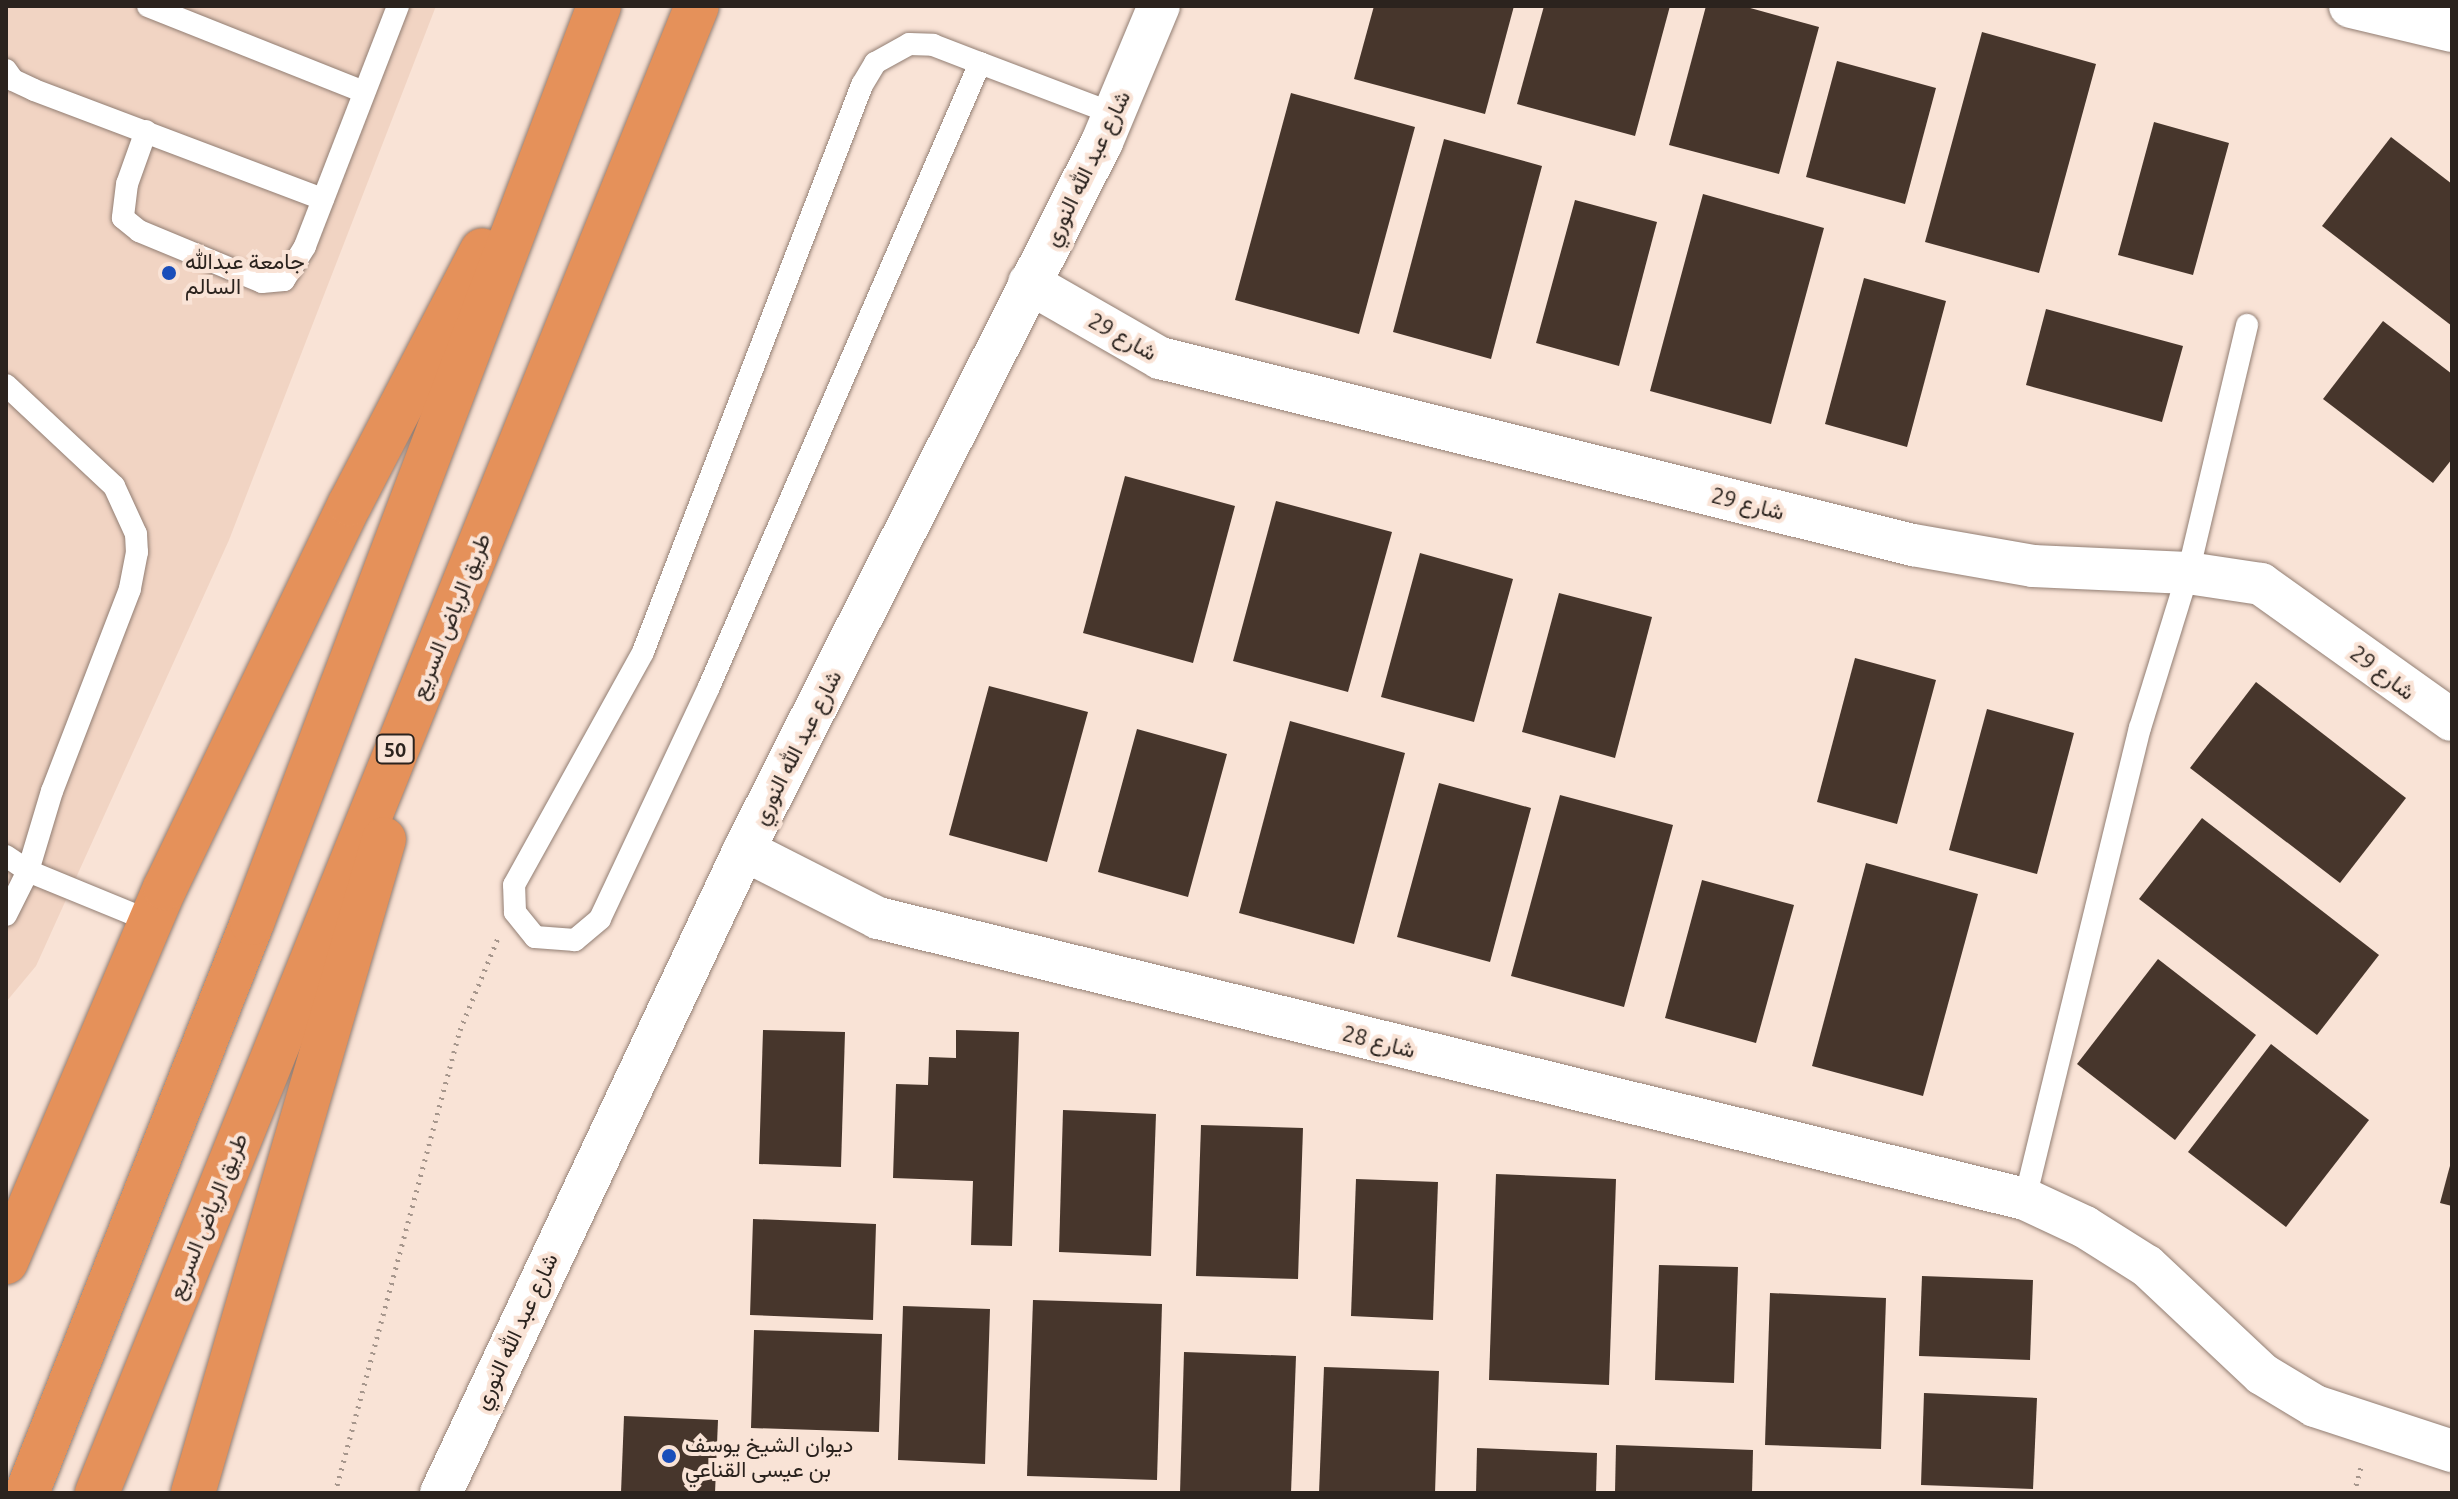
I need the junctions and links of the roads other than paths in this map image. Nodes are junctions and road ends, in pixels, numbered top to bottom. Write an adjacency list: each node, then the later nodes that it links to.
1 (148, 6): 11 (lane)
2 (398, 6): 11 (lane)
3 (599, 6): 9 (highway)
4 (697, 6): 19 (highway, طريق الرياض السريع / 50)
5 (1159, 6): 12 (street, شارع عبد الله النوري)
6 (2365, 7): 7 (main road)
7 (2452, 30)
8 (980, 63): 8 (lane); 12 (lane)
9 (577, 66): 25 (highway); 29 (highway)
10 (6, 70): 13 (lane)
11 (364, 92): 14 (lane)
12 (1114, 114): 15 (street, شارع عبد الله النوري)
13 (146, 131): 14 (lane); 14 (lane)
14 (323, 199)
15 (1029, 283): 18 (street, شارع 29); 21 (street, شارع عبد الله النوري)
16 (2247, 325): 18 (lane)
17 (6, 385): 23 (lane)
18 (2188, 573): 20 (street, شارع 29); 26 (lane)
19 (441, 637): 30 (highway, طريق الرياض السريع / 50); 31 (highway)
20 (2452, 720)
21 (744, 850): 26 (street, شارع 28); 32 (street, شارع عبد الله النوري)
22 (6, 856): 23 (lane)
23 (28, 871): 24 (lane); 25 (lane)
24 (6, 915)
25 (150, 921): 27 (highway)
26 (2025, 1199): 28 (street, شارع 28)
27 (6, 1262)
28 (2452, 1451)
29 (27, 1493)
30 (97, 1493)
31 (193, 1493)
32 (441, 1493)

